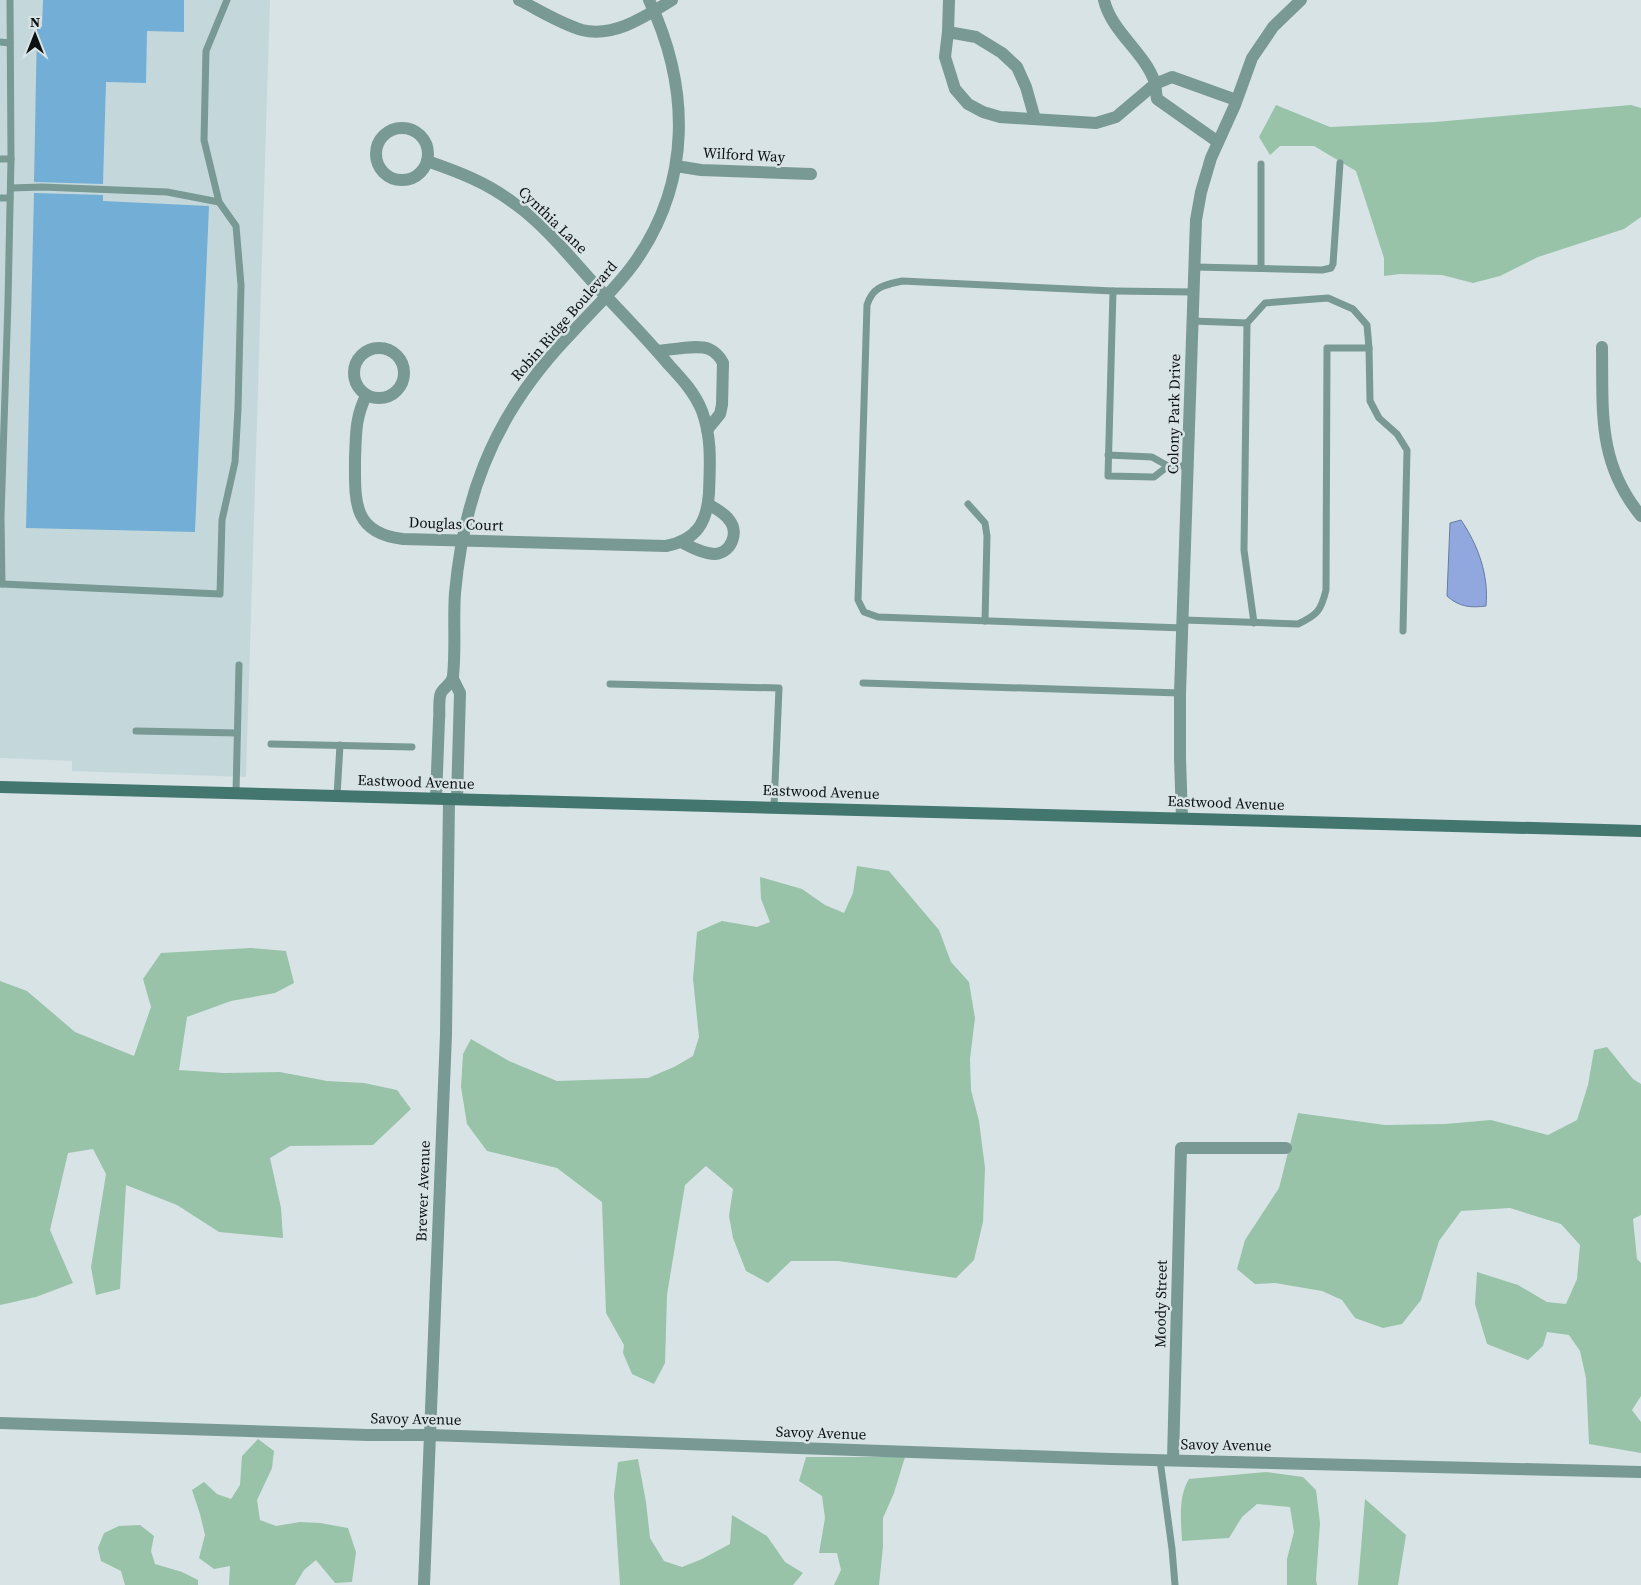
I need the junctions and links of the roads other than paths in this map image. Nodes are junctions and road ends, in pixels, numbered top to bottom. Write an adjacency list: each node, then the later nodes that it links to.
1 (10, 0): 11 (lane)
2 (227, 0): 26 (lane)
3 (519, 0): 8 (street)
4 (672, 0): 8 (street)
5 (949, 0): 9 (street)
6 (1104, 0): 12 (street)
7 (1301, 0): 13 (street, Colony Park Drive)
8 (651, 6): 21 (street, Robin Ridge Boulevard)
9 (948, 32): 14 (street); 14 (street)
10 (0, 42): 11 (lane)
11 (10, 42): 17 (lane)
12 (1155, 84): 13 (street); 14 (street); 15 (street)
13 (1236, 100): 15 (street, Colony Park Drive)
14 (1035, 119)
15 (1218, 142): 27 (street, Colony Park Drive)
16 (0, 159): 17 (lane)
17 (11, 159): 23 (lane)
18 (427, 160): 18 (street); 31 (street, Cynthia Lane)
19 (1340, 163): 28 (lane)
20 (1261, 164): 28 (lane)
21 (676, 166): 22 (street, Wilford Way); 31 (street, Robin Ridge Boulevard)
22 (811, 174)
23 (11, 188): 25 (lane); 26 (lane)
24 (0, 198): 25 (lane)
25 (10, 198): 36 (lane)
26 (219, 202): 48 (lane)
27 (1194, 267): 28 (lane); 30 (street, Colony Park Drive)
28 (1261, 268)
29 (1113, 291): 30 (lane); 40 (lane); 49 (lane)
30 (1194, 292): 32 (street, Colony Park Drive)
31 (606, 296): 37 (street, Cynthia Lane); 46 (street, Robin Ridge Boulevard)
32 (1192, 321): 33 (lane); 42 (street, Colony Park Drive)
33 (1247, 323): 35 (lane); 50 (lane)
34 (1602, 346): 45 (street)
35 (1369, 348): 50 (lane); 52 (lane)
36 (3, 350): 48 (lane)
37 (657, 351): 39 (street, Cynthia Lane); 39 (street)
38 (366, 396): 38 (street); 46 (street, Douglas Court)
39 (707, 430): 43 (street, Cynthia Lane)
40 (1108, 455): 41 (lane); 41 (lane)
41 (1168, 466): 42 (lane)
42 (1189, 466): 51 (street, Colony Park Drive)
43 (708, 504): 47 (street, Cynthia Lane); 47 (street)
44 (968, 504): 49 (lane)
45 (1641, 516)
46 (462, 541): 47 (street, Douglas Court); 54 (street, Robin Ridge Boulevard)
47 (681, 542)
48 (1, 584)
49 (985, 621): 51 (lane)
50 (1254, 623): 51 (lane)
51 (1183, 624): 57 (street, Colony Park Drive)
52 (1403, 631)
53 (239, 664): 59 (lane)
54 (453, 679): 66 (street); 66 (street)
55 (863, 683): 57 (lane)
56 (610, 684): 67 (lane)
57 (1180, 693): 68 (street, Colony Park Drive)
58 (136, 731): 59 (lane)
59 (237, 732): 64 (lane)
60 (271, 744): 61 (lane)
61 (340, 745): 62 (lane); 65 (lane)
62 (412, 747)
63 (0, 787): 64 (street, Eastwood Avenue)
64 (236, 793): 65 (street, Eastwood Avenue)
65 (337, 796): 66 (street, Eastwood Avenue)
66 (448, 799): 67 (street, Eastwood Avenue); 72 (street, Brewer Avenue)
67 (774, 807): 68 (street, Eastwood Avenue)
68 (1182, 818): 69 (street, Eastwood Avenue)
69 (1641, 832)
70 (1286, 1148): 73 (street, Moody Street)
71 (0, 1423): 72 (street, Savoy Avenue)
72 (429, 1435): 73 (street, Savoy Avenue); 75 (street, Brewer Avenue)
73 (1167, 1460): 74 (street, Savoy Avenue); 76 (lane)
74 (1641, 1472)
75 (424, 1585)
76 (1175, 1585)

